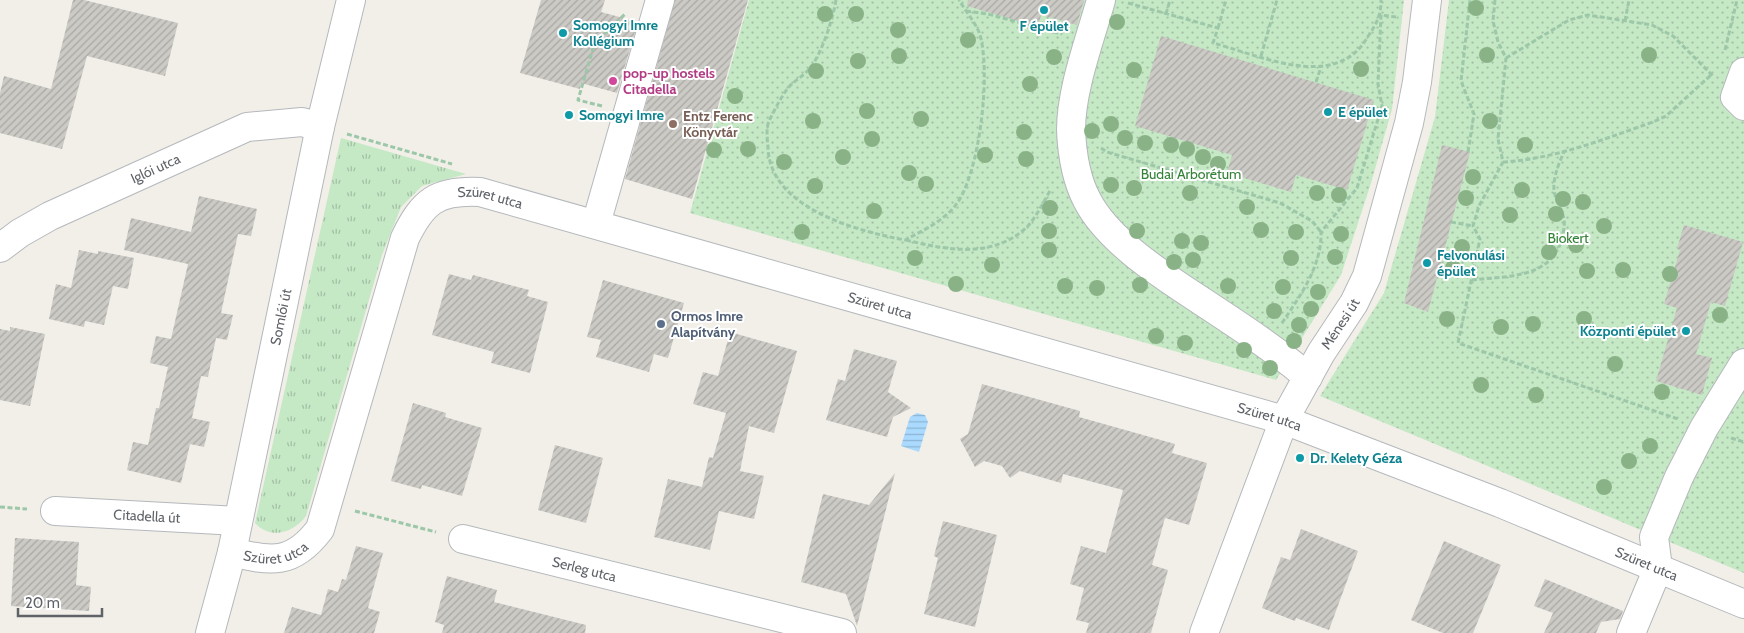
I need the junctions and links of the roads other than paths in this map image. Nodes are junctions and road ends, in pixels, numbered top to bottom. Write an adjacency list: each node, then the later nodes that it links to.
1 (351, 0): 7 (street, Somlói út)
2 (660, 0): 8 (street)
3 (1100, 0): 11 (street)
4 (1427, 0): 11 (street, Ménesi út)
5 (1744, 72): 6 (street)
6 (1740, 102)
7 (320, 127): 9 (street, Iglói utca); 14 (street, Somlói út)
8 (596, 224): 12 (street, Szüret utca); 16 (street, Szüret utca)
9 (0, 248)
10 (1744, 363): 17 (street)
11 (1308, 377): 12 (street, Ménesi út)
12 (1284, 420): 17 (street, Szüret utca); 21 (street, Ménesi út)
13 (55, 511): 14 (street, Citadella út)
14 (238, 521): 16 (street, Somlói út)
15 (463, 539): 20 (street, Serleg utca)
16 (232, 552): 19 (street, Somlói út)
17 (1658, 568): 18 (street, Szüret utca); 22 (street)
18 (1744, 604)
19 (210, 633)
20 (842, 633)
21 (1204, 633)
22 (1631, 633)

